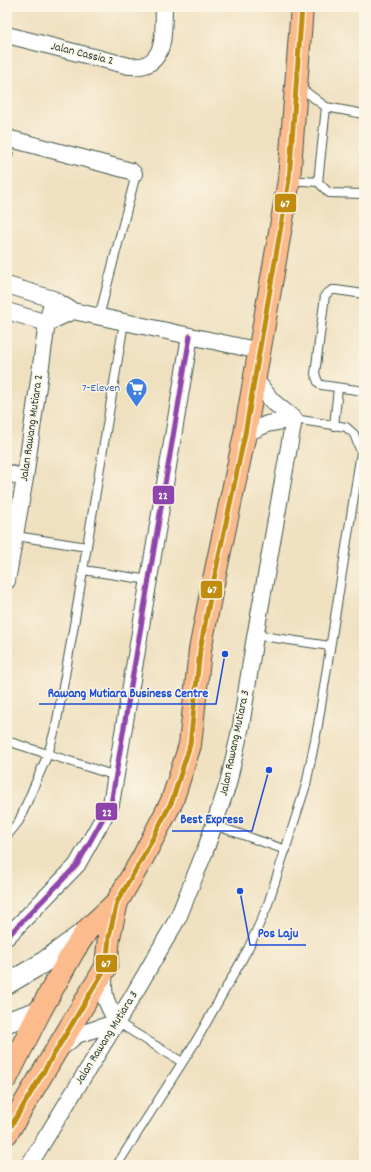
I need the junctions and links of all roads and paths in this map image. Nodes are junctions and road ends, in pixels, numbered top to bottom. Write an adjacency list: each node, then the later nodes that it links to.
1 (164, 7): 3 (street, Jalan Cassia 2)
2 (302, 7): 4 (main road)
3 (7, 35)
4 (297, 85): 5 (lane); 10 (main road)
5 (326, 107): 6 (lane); 11 (lane)
6 (364, 114)
7 (10, 138): 8 (lane); 9 (street)
8 (7, 159)
9 (134, 174): 18 (lane)
10 (290, 180): 11 (lane); 22 (main road)
11 (318, 182): 12 (lane)
12 (364, 194)
13 (7, 285): 15 (street)
14 (364, 294): 24 (lane)
15 (53, 298): 17 (street); 20 (street, Jalan Rawang Mutiara 2)
16 (7, 311): 20 (street)
17 (73, 311): 18 (street); 20 (street)
18 (99, 317): 19 (street)
19 (124, 322): 21 (street); 32 (lane)
20 (47, 323): 30 (street, Jalan Rawang Mutiara 2)
21 (190, 336): 22 (street); 35 (street)
22 (260, 351): 23 (main road)
23 (255, 379): 26 (street); 28 (main road)
24 (338, 388): 25 (lane); 27 (lane)
25 (364, 391)
26 (294, 420): 27 (lane); 28 (street); 36 (street, Jalan Rawang Mutiara 3)
27 (334, 426): 37 (lane)
28 (245, 434): 44 (main road)
29 (7, 474): 30 (street)
30 (25, 478): 31 (street, Jalan Rawang Mutiara 2)
31 (16, 536): 32 (lane); 34 (street, Jalan Rawang Mutiara 2)
32 (87, 547): 33 (lane)
33 (83, 570): 35 (lane); 39 (lane)
34 (7, 580)
35 (149, 580): 40 (street)
36 (256, 635): 37 (lane); 41 (street, Jalan Rawang Mutiara 3)
37 (330, 646): 43 (lane)
38 (7, 741): 39 (lane)
39 (48, 754): 40 (lane); 42 (lane)
40 (116, 776): 46 (street)
41 (214, 825): 43 (lane); 52 (street, Jalan Rawang Mutiara 3)
42 (7, 836)
43 (286, 850): 54 (lane)
44 (117, 902): 45 (main road); 47 (main road)
45 (88, 929): 49 (street); 50 (main road)
46 (7, 937)
47 (109, 937): 48 (main road); 50 (main road)
48 (106, 967): 52 (street); 53 (main road)
49 (7, 984)
50 (40, 1012): 51 (street); 55 (main road)
51 (7, 1022)
52 (117, 1022): 53 (street); 54 (lane); 57 (street, Jalan Rawang Mutiara 3)
53 (56, 1051): 56 (main road)
54 (182, 1062): 58 (lane)
55 (7, 1077)
56 (7, 1133)
57 (29, 1165)
58 (116, 1165)

